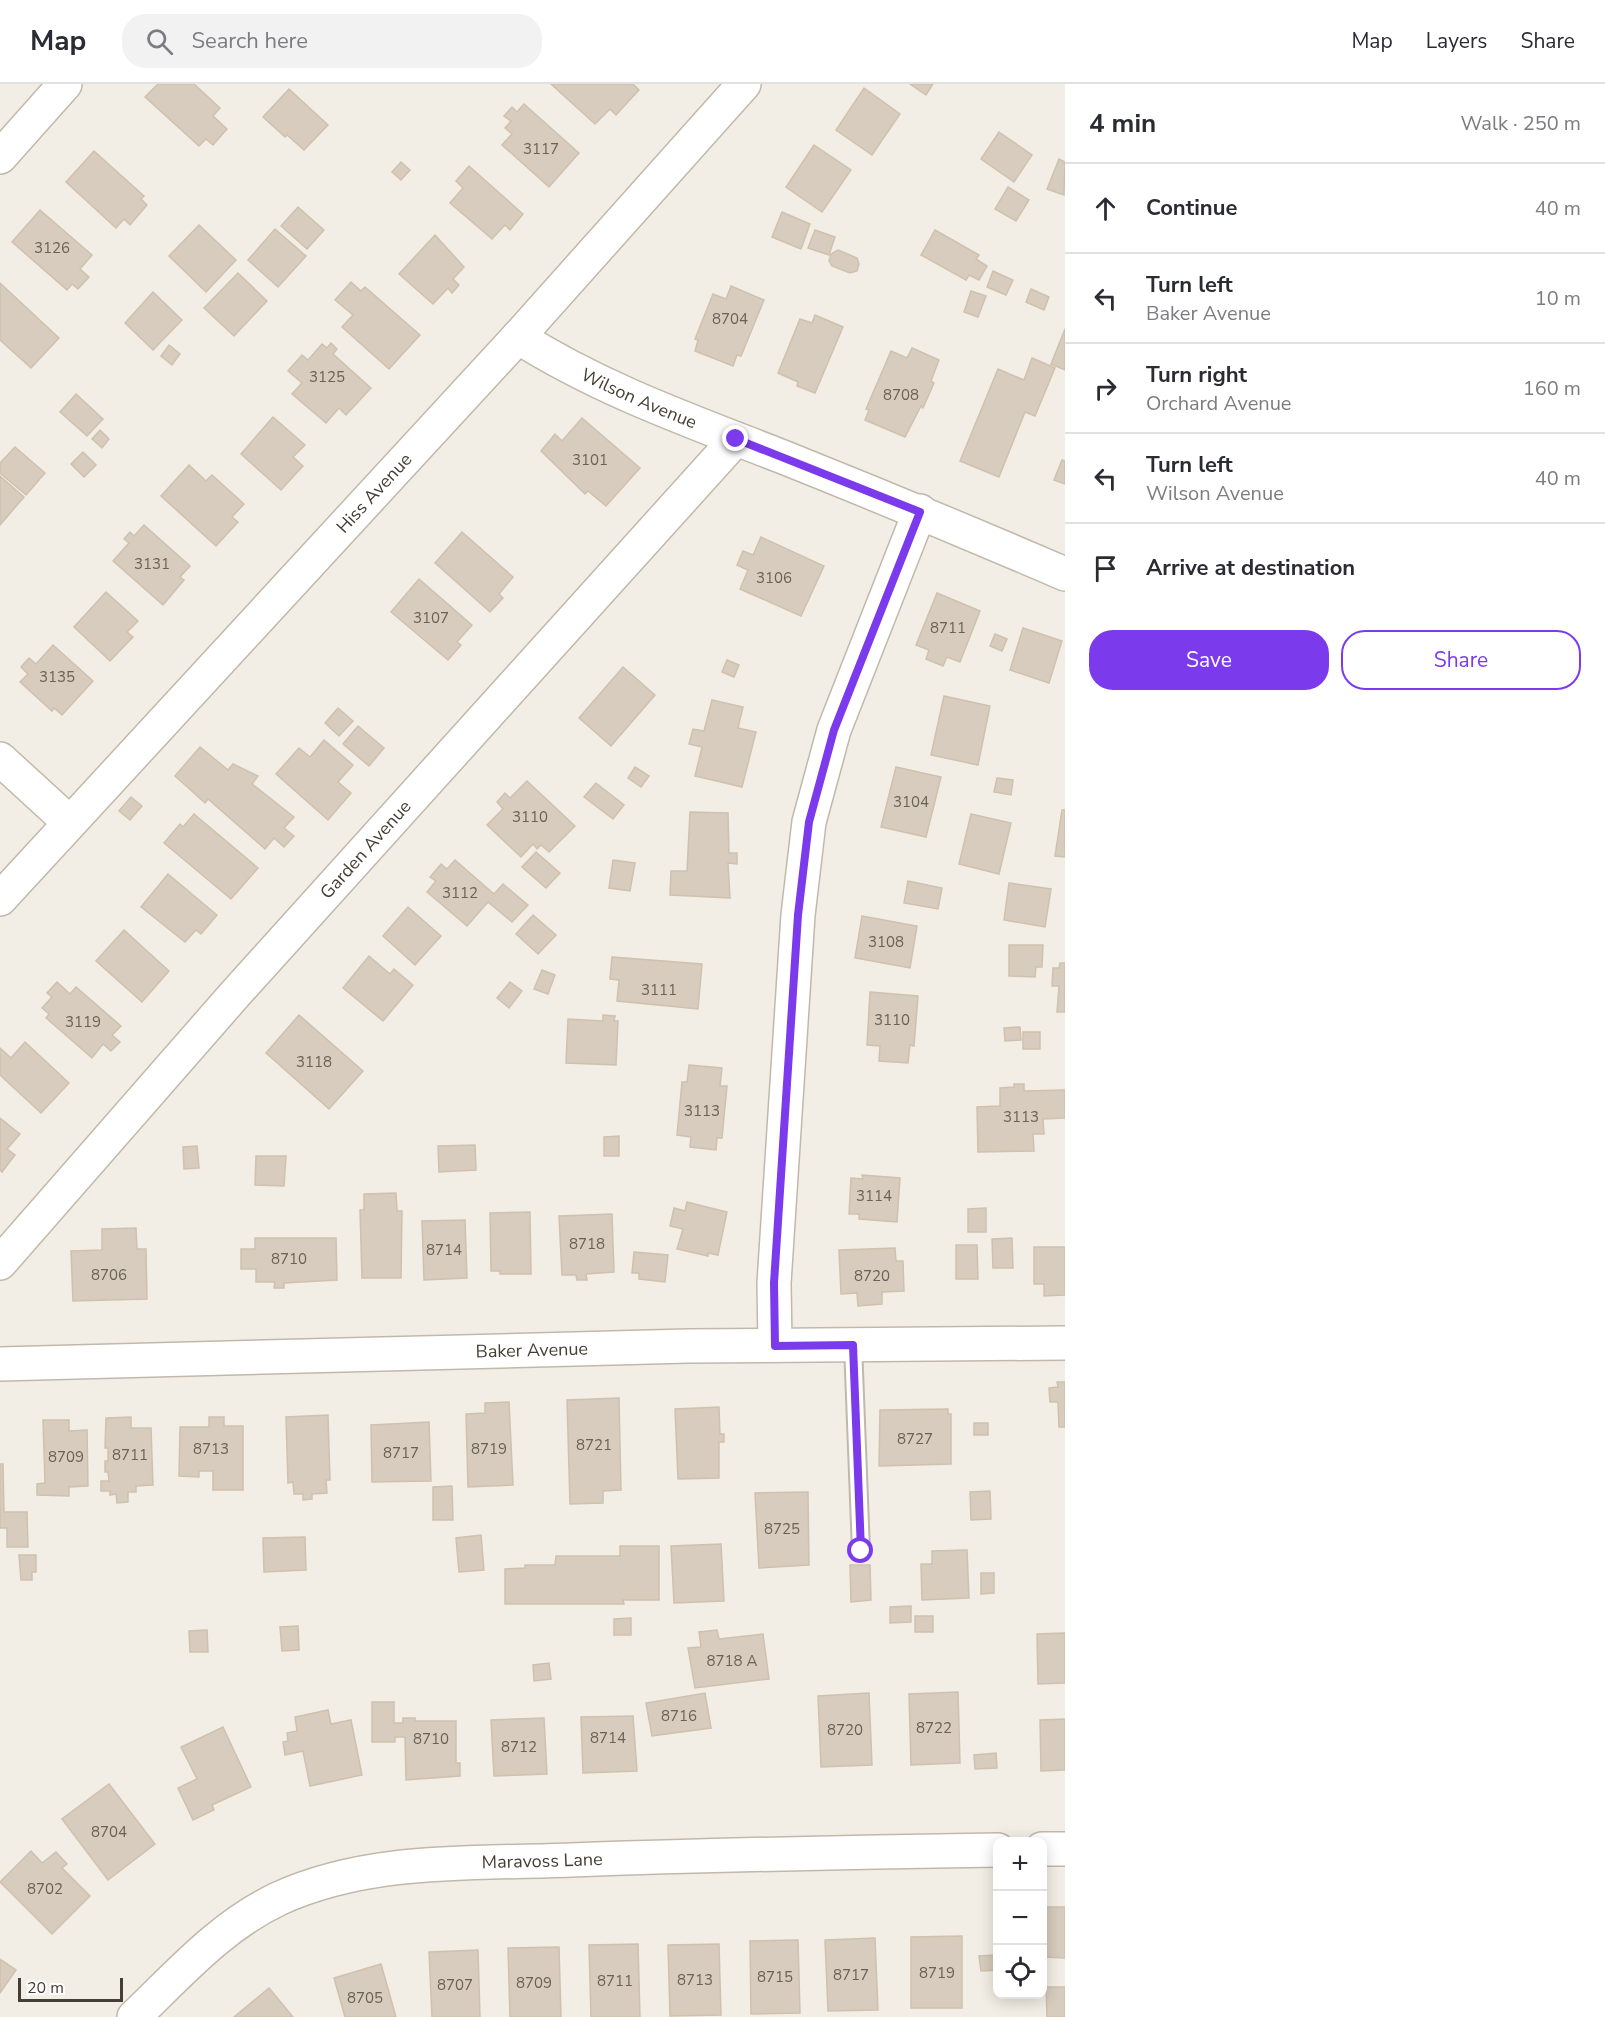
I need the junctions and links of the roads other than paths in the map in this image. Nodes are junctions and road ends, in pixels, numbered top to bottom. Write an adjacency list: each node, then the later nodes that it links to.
1 (65, 84): 3 (street)
2 (744, 84): 4 (street, Hiss Avenue)
3 (0, 158)
4 (518, 337): 5 (street, Wilson Avenue); 9 (street, Hiss Avenue)
5 (736, 439): 6 (street, Wilson Avenue); 11 (street, Garden Avenue)
6 (920, 512): 7 (street, Wilson Avenue); 14 (street)
7 (1065, 574)
8 (0, 759): 9 (street)
9 (69, 822): 10 (street, Hiss Avenue)
10 (0, 899)
11 (0, 1263)
12 (1065, 1343): 13 (street, Baker Avenue)
13 (853, 1345): 14 (street, Baker Avenue); 16 (lane)
14 (775, 1346): 15 (street, Baker Avenue)
15 (0, 1364)
16 (861, 1551)
17 (1047, 1849): 18 (street)
18 (1065, 1849)
19 (993, 1850): 20 (street, Maravoss Lane)
20 (134, 2017)

